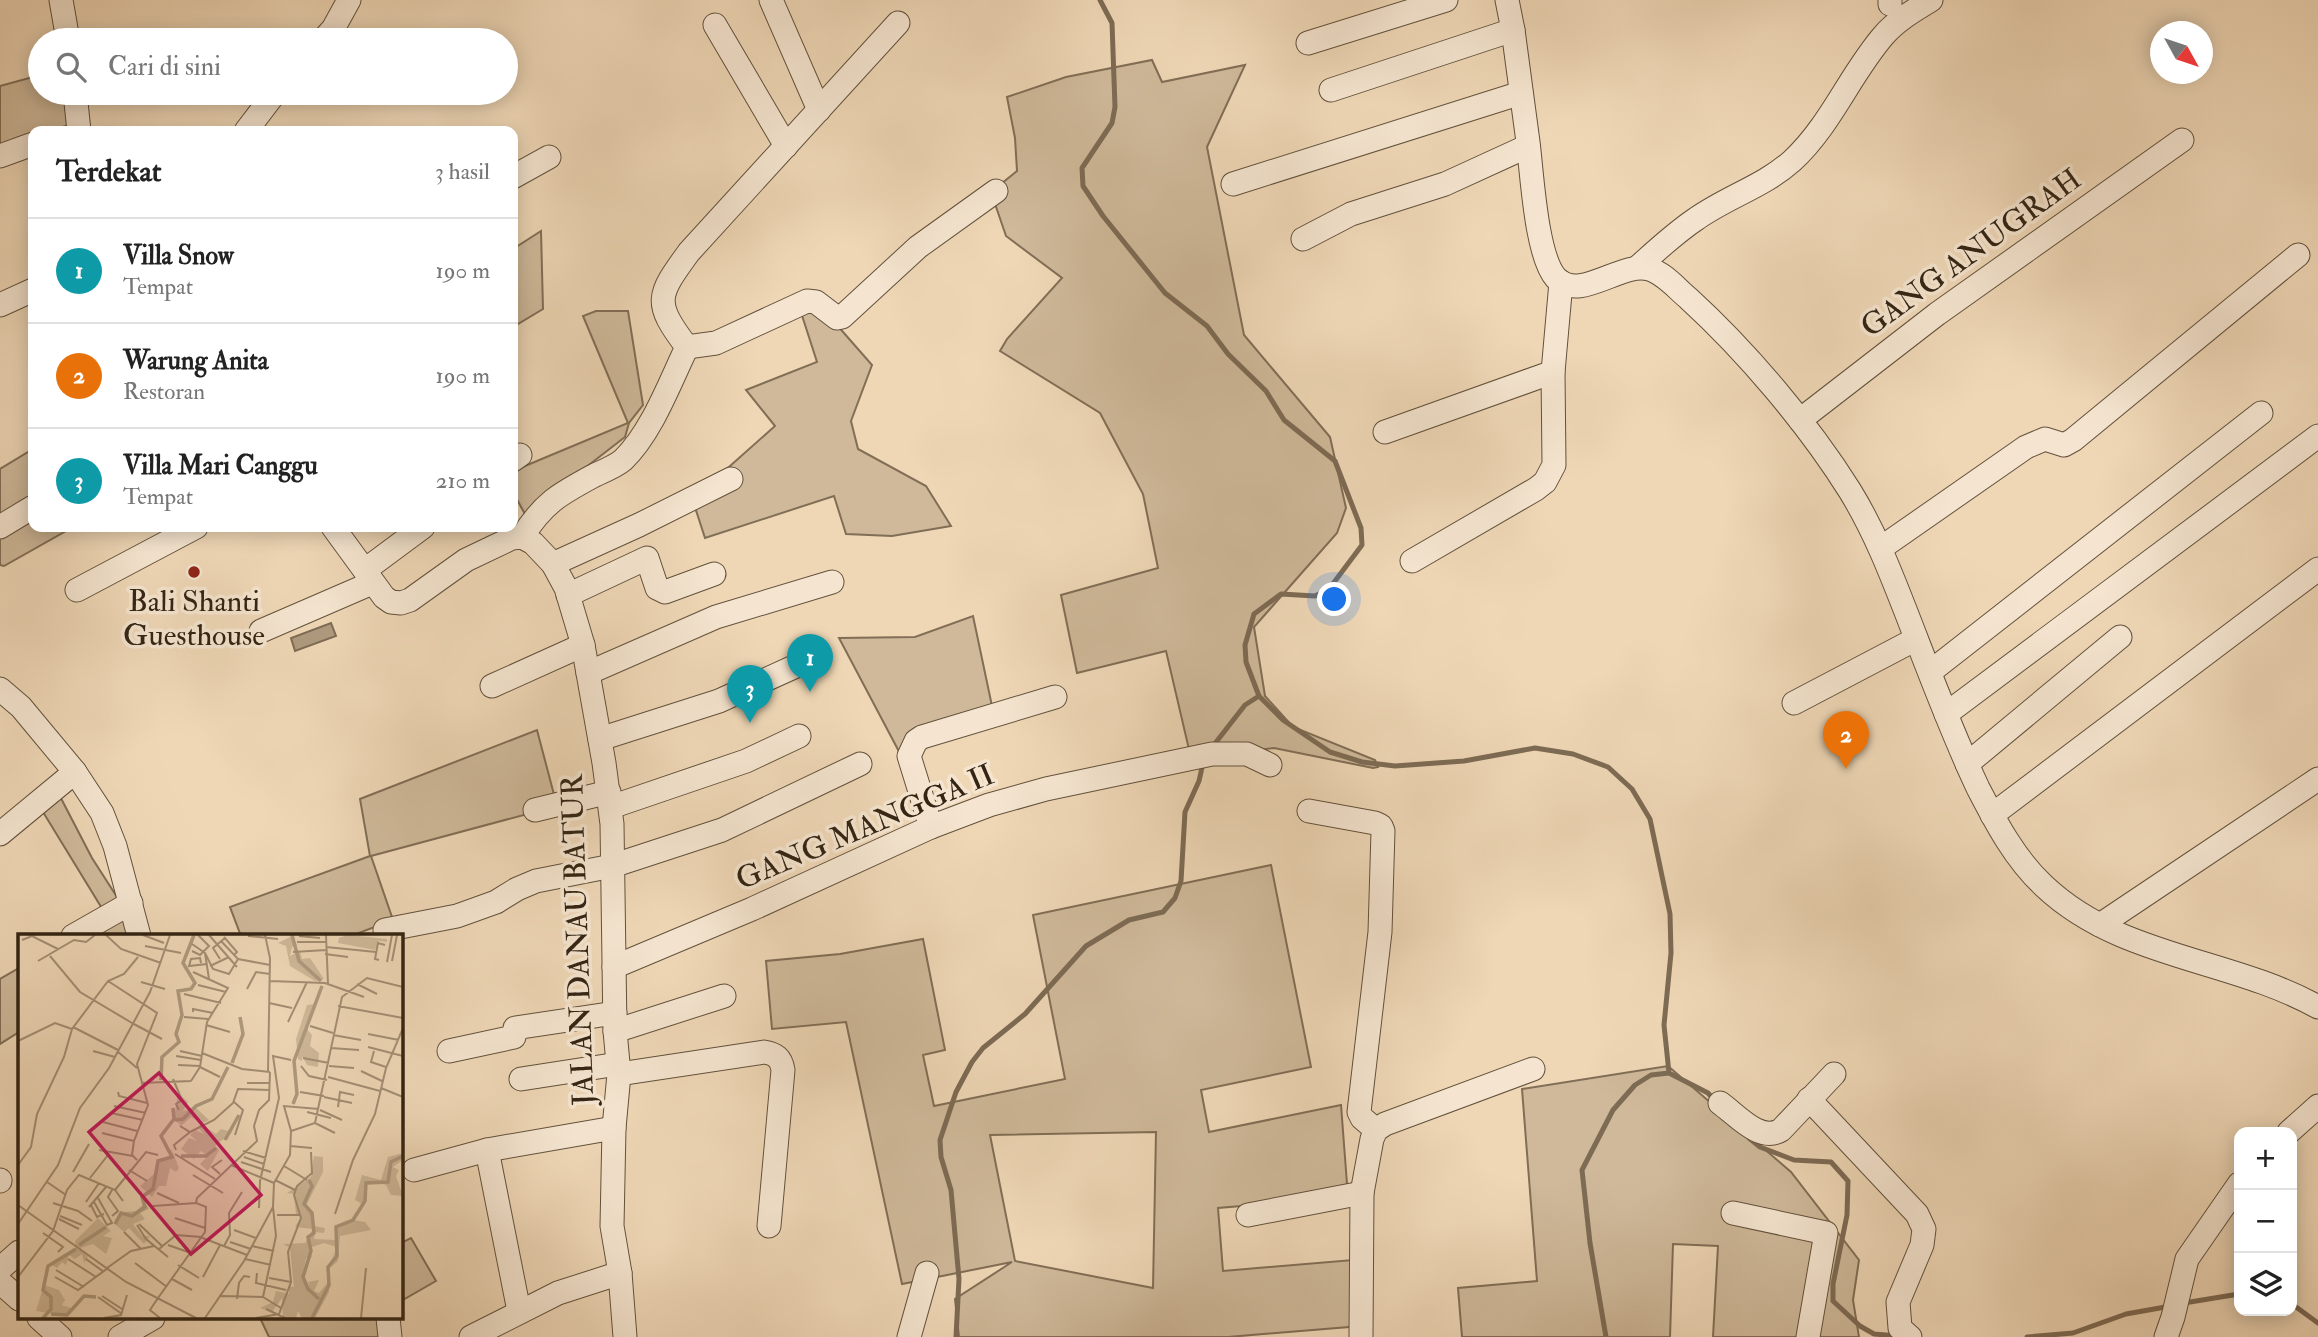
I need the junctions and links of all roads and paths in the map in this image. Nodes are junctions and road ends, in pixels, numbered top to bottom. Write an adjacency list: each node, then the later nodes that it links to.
1 (61, 0): 9 (street)
2 (349, 0): 10 (street)
3 (771, 0): 17 (street)
4 (1446, 0): 12 (street)
5 (1507, 0): 11 (street)
6 (1931, 0): 31 (street)
7 (898, 23): 17 (street)
8 (715, 26): 22 (street)
9 (66, 28)
10 (334, 28)
11 (1513, 30): 13 (street); 14 (street)
12 (1308, 43)
13 (1331, 90)
14 (1521, 93): 23 (street); 27 (street)
15 (75, 105): 18 (street)
16 (266, 105): 19 (street)
17 (819, 110): 22 (street)
18 (75, 126)
19 (250, 126)
20 (2182, 140): 38 (street, GANG ANUGRAH)
21 (28, 146): 24 (street)
22 (786, 146): 35 (street)
23 (1528, 146): 29 (street); 32 (street)
24 (0, 156)
25 (549, 157): 26 (street)
26 (518, 174)
27 (1233, 184)
28 (996, 191): 35 (street)
29 (1303, 239)
30 (2298, 256): 48 (street)
31 (1638, 267): 32 (street); 38 (street)
32 (1561, 282): 36 (street)
33 (28, 292): 34 (street)
34 (0, 305)
35 (687, 347): 47 (street)
36 (1553, 372): 39 (street); 49 (street)
37 (2261, 413): 62 (street)
38 (1800, 420): 48 (street)
39 (1385, 432)
40 (2318, 436): 68 (street)
41 (731, 479): 50 (street)
42 (28, 510): 43 (street)
43 (0, 527)
44 (187, 532): 55 (street)
45 (337, 532): 54 (street)
46 (419, 532): 54 (street)
47 (522, 537): 50 (street, JALAN DANAU BATUR); 54 (street)
48 (1881, 548): 59 (street)
49 (1412, 561)
50 (553, 564): 56 (street, JALAN DANAU BATUR)
51 (2318, 569): 79 (street)
52 (714, 574): 56 (street)
53 (831, 582): 63 (street)
54 (374, 583): 57 (street)
55 (77, 590)
56 (568, 595): 60 (street, JALAN DANAU BATUR)
57 (261, 631)
58 (2120, 636): 72 (street)
59 (1916, 639): 62 (street); 67 (street)
60 (583, 645): 63 (street, JALAN DANAU BATUR); 64 (street)
61 (818, 656): 70 (street)
62 (1930, 672): 68 (street)
63 (589, 673): 70 (street, JALAN DANAU BATUR)
64 (492, 685)
65 (2, 693): 74 (street)
66 (1055, 697): 80 (street)
67 (1794, 703)
68 (1946, 714): 72 (street)
69 (799, 736): 76 (street)
70 (600, 739): 76 (street, JALAN DANAU BATUR)
71 (860, 764): 82 (street)
72 (1967, 764): 79 (street)
73 (1270, 765): 80 (street, GANG MANGGA II)
74 (75, 772): 81 (street); 83 (street)
75 (2318, 779): 84 (street)
76 (610, 799): 77 (street); 82 (street, JALAN DANAU BATUR)
77 (535, 810)
78 (1309, 811): 102 (street)
79 (1992, 816): 84 (street)
80 (932, 827): 88 (street, GANG MANGGA II)
81 (0, 834)
82 (612, 866): 85 (street); 88 (street, JALAN DANAU BATUR)
83 (131, 903): 86 (street); 87 (street)
84 (2100, 925): 90 (street)
85 (385, 930)
86 (77, 934)
87 (139, 934)
88 (614, 967): 91 (street, JALAN DANAU BATUR)
89 (724, 996): 91 (street)
90 (2318, 1006)
91 (615, 1022): 92 (street); 93 (street, JALAN DANAU BATUR)
92 (449, 1051)
93 (618, 1069): 96 (street); 101 (street, JALAN DANAU BATUR); 109 (street)
94 (1533, 1069): 102 (street)
95 (1834, 1074): 97 (street)
96 (521, 1079)
97 (1809, 1099): 98 (street); 126 (street)
98 (1720, 1103)
99 (2318, 1106): 100 (street)
100 (2295, 1127)
101 (614, 1128): 103 (street); 112 (street, JALAN DANAU BATUR)
102 (1376, 1130): 106 (street)
103 (486, 1150): 104 (street); 118 (street)
104 (414, 1170)
105 (2235, 1190): 127 (street)
106 (1362, 1193): 108 (street); 124 (street)
107 (1733, 1213): 125 (street)
108 (1248, 1215)
109 (769, 1226)
110 (18, 1253): 111 (street)
111 (0, 1269)
112 (620, 1273): 118 (street); 122 (street, JALAN DANAU BATUR)
113 (927, 1273): 123 (street)
114 (0, 1282): 115 (street)
115 (18, 1299)
116 (41, 1320): 119 (street)
117 (150, 1320): 120 (street)
118 (512, 1323): 121 (street)
119 (60, 1337)
120 (120, 1337)
121 (471, 1337)
122 (625, 1337)
123 (909, 1337)
124 (1361, 1337)
125 (1808, 1337)
126 (1910, 1337)
127 (2166, 1337)

